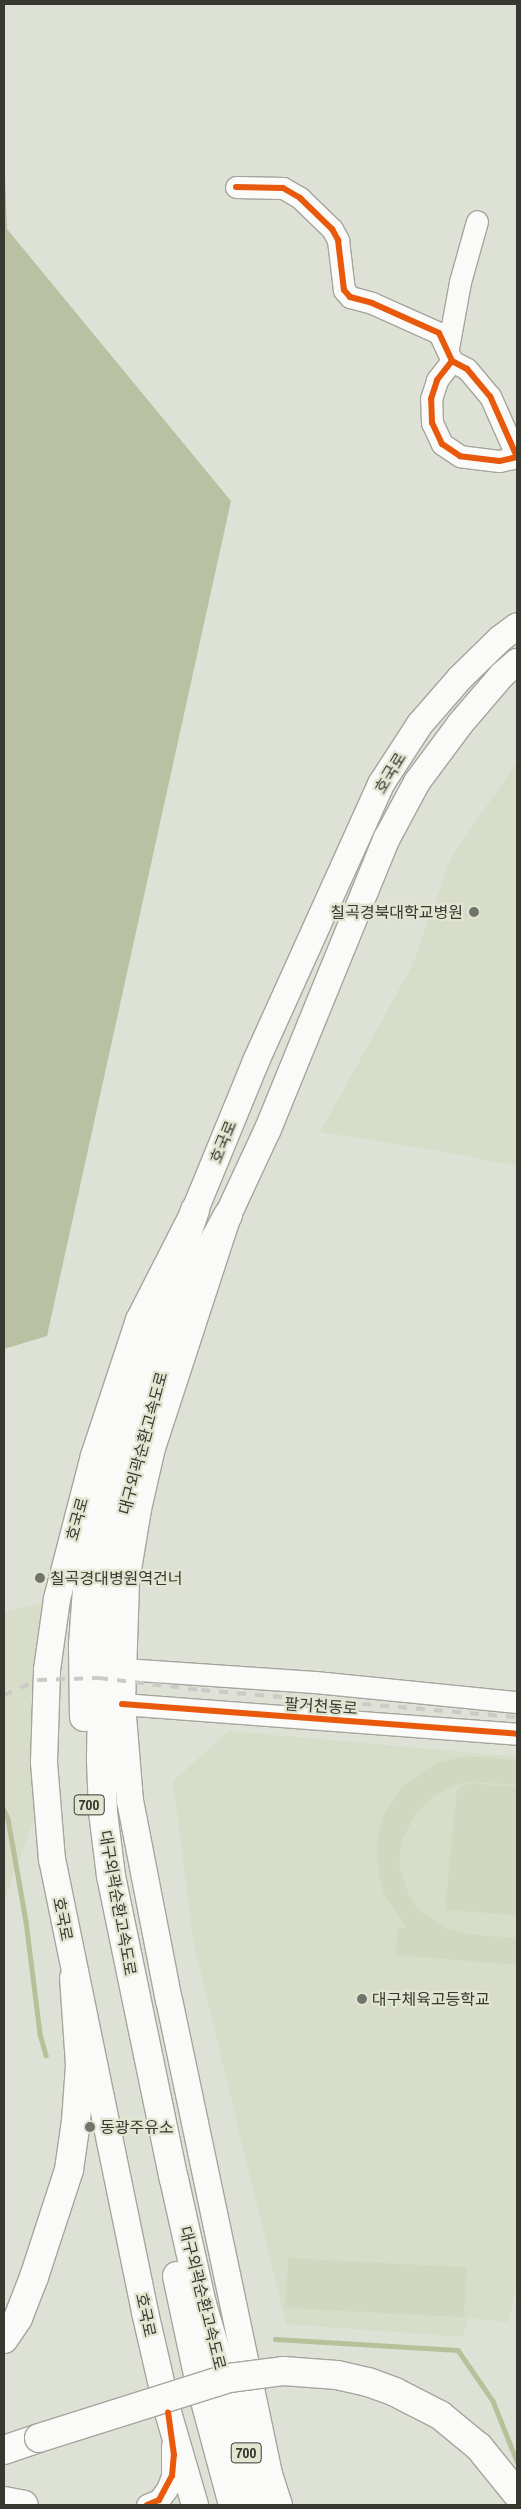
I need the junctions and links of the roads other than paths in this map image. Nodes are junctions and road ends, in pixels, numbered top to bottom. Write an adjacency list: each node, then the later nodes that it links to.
1 (236, 187): 3 (street)
2 (478, 221): 3 (street)
3 (450, 354): 3 (street)
4 (517, 626): 6 (main road, 호국로)
5 (517, 662): 7 (main road, 호국로)
6 (195, 1210): 12 (main road, 호국로); 14 (highway, 대구외곽순환고속도로 / 700)
7 (228, 1215): 8 (main road, 호국로); 14 (highway, 대구외곽순환고속도로 / 700)
8 (124, 1669): 9 (street, 팔거천동로); 10 (main road, 호국로)
9 (517, 1702)
10 (122, 1704): 11 (street, 팔거천동로); 27 (main road, 호국로)
11 (517, 1734)
12 (74, 1978): 13 (highway); 15 (main road, 호국로)
13 (4, 2339)
14 (218, 2403): 25 (highway, 대구외곽순환고속도로 / 700); 26 (highway, 대구외곽순환고속도로 / 700)
15 (168, 2412): 22 (street); 24 (main road, 호국로)
16 (39, 2434): 17 (highway); 18 (highway); 19 (highway); 20 (highway, bridge)
17 (4, 2440)
18 (4, 2450)
19 (517, 2467)
20 (517, 2494)
21 (4, 2501): 23 (highway)
22 (161, 2504)
23 (24, 2505)
24 (196, 2505)
25 (233, 2505)
26 (261, 2505)
27 (279, 2505)

